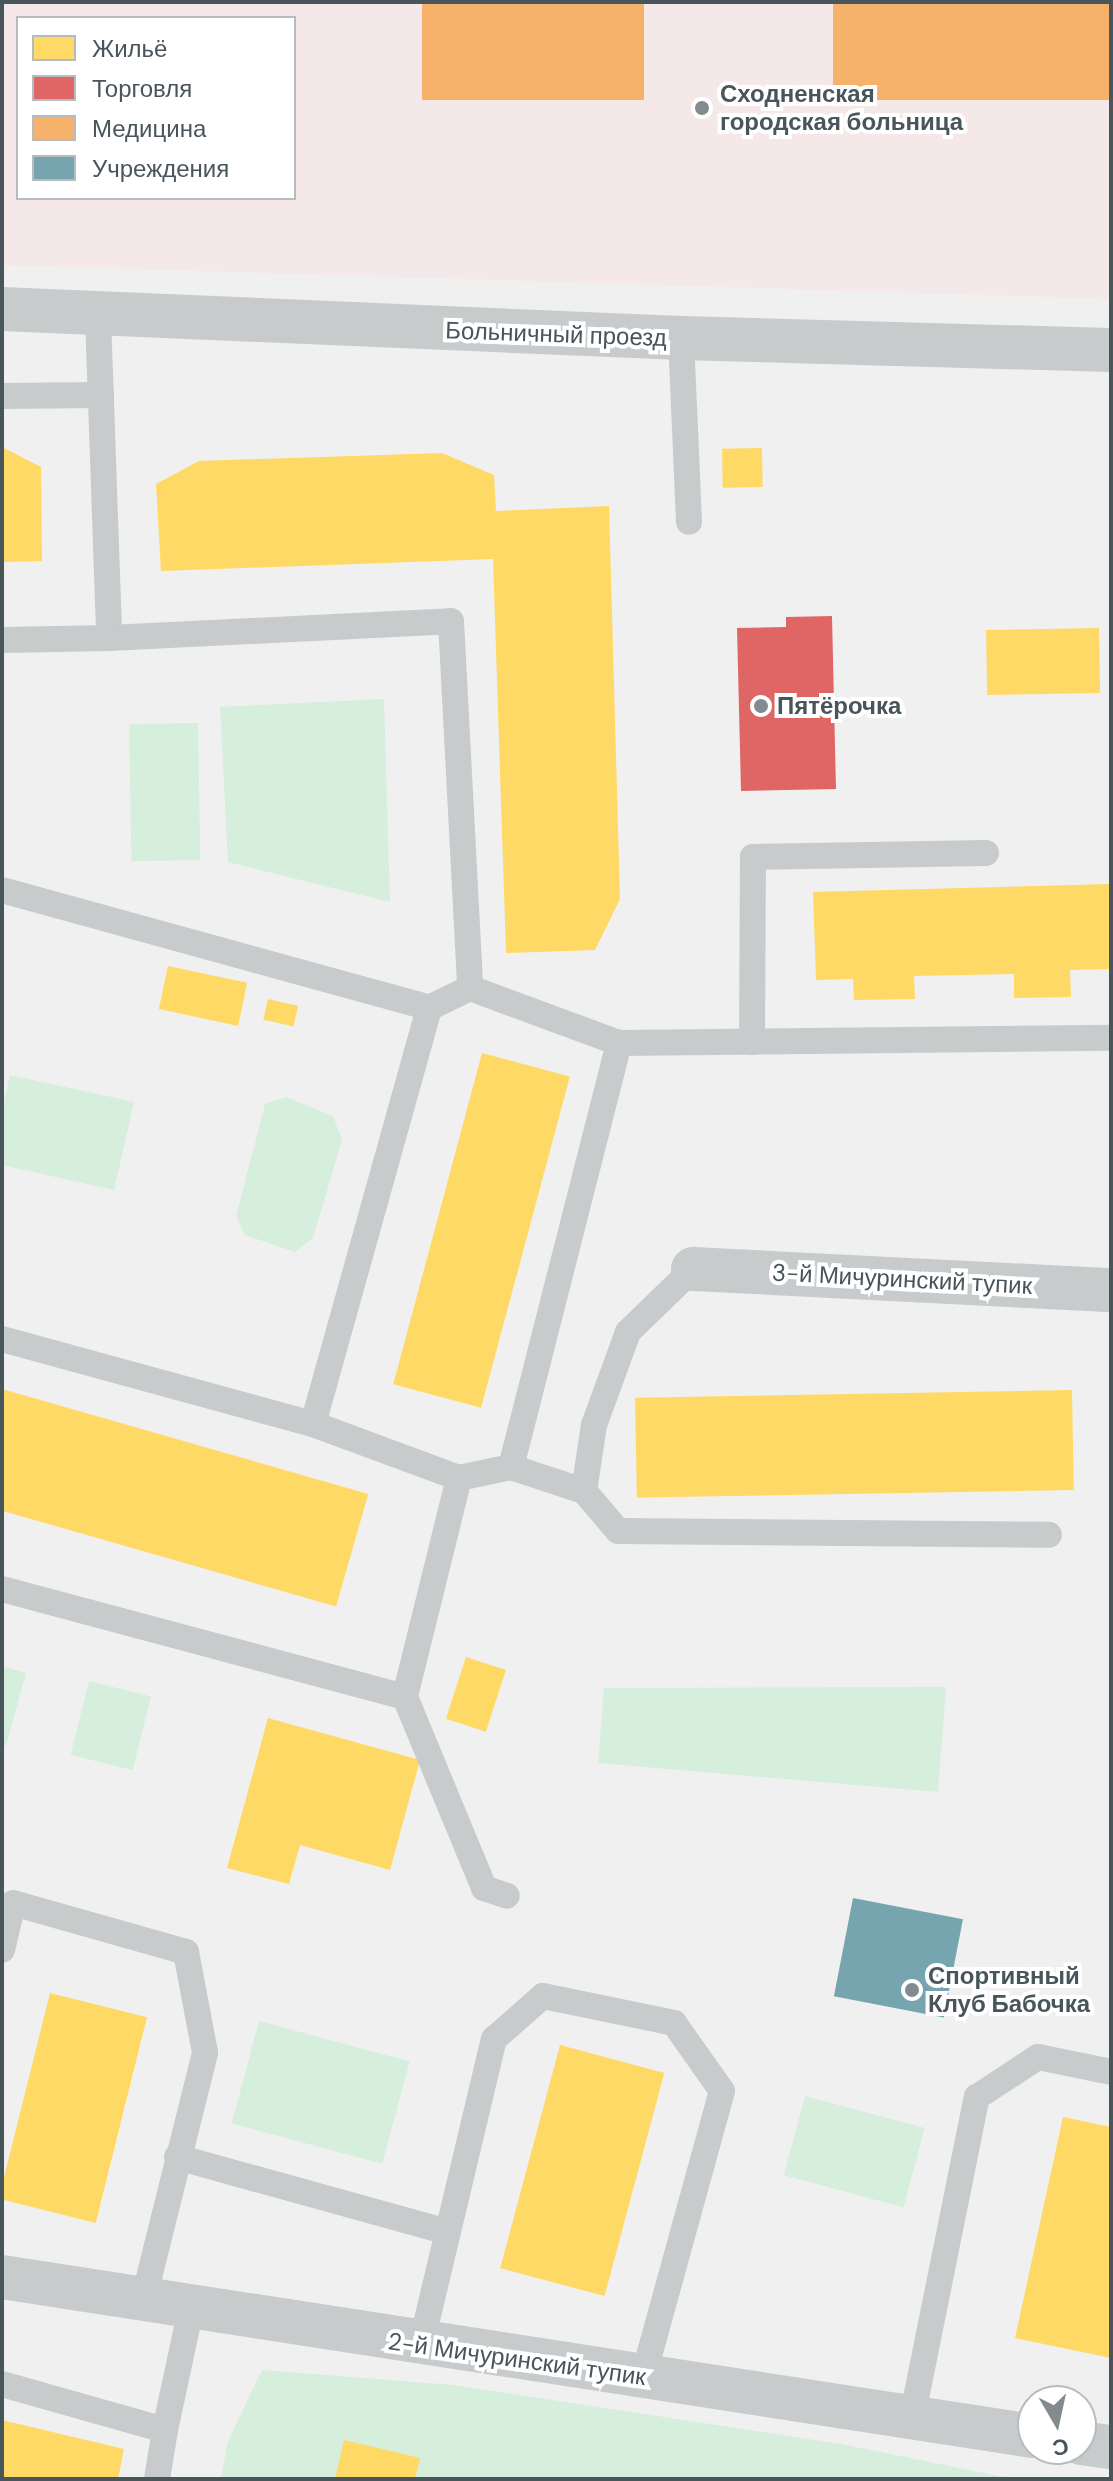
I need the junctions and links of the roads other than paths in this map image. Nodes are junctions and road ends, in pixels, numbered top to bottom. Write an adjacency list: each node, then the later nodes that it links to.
1 (2, 309): 2 (street, Больничный проезд)
2 (98, 316): 3 (street, Больничный проезд); 5 (lane)
3 (681, 338): 4 (street, Больничный проезд); 7 (lane)
4 (1111, 350)
5 (101, 395): 6 (lane); 8 (lane)
6 (2, 396)
7 (689, 522)
8 (109, 638): 9 (lane); 12 (lane)
9 (2, 640)
10 (986, 853): 15 (lane)
11 (2, 890): 13 (lane)
12 (470, 988): 13 (lane); 16 (lane)
13 (429, 1008): 20 (lane)
14 (1111, 1038): 15 (lane)
15 (752, 1042): 16 (lane)
16 (619, 1043): 21 (lane)
17 (693, 1269): 18 (street, 3-й Мичуринский тупик); 23 (lane)
18 (1111, 1290)
19 (2, 1339): 20 (lane)
20 (313, 1424): 22 (lane)
21 (511, 1467): 22 (lane); 23 (lane)
22 (459, 1478): 26 (lane)
23 (584, 1491): 24 (lane)
24 (1049, 1535)
25 (2, 1589): 26 (lane)
26 (405, 1697): 27 (lane)
27 (507, 1896)
28 (2, 1950): 30 (lane)
29 (1111, 2072): 38 (lane)
30 (177, 2157): 31 (lane); 33 (lane)
31 (448, 2232): 35 (lane); 36 (lane)
32 (2, 2277): 33 (street, 2-й Мичуринский тупик)
33 (143, 2301): 34 (street, 2-й Мичуринский тупик)
34 (191, 2309): 35 (street, 2-й Мичуринский тупик); 39 (lane)
35 (421, 2345): 36 (street, 2-й Мичуринский тупик)
36 (643, 2378): 38 (street, 2-й Мичуринский тупик)
37 (2, 2384): 39 (lane)
38 (912, 2418): 40 (street, 2-й Мичуринский тупик)
39 (165, 2430): 41 (lane)
40 (1017, 2434)
41 (157, 2479)

